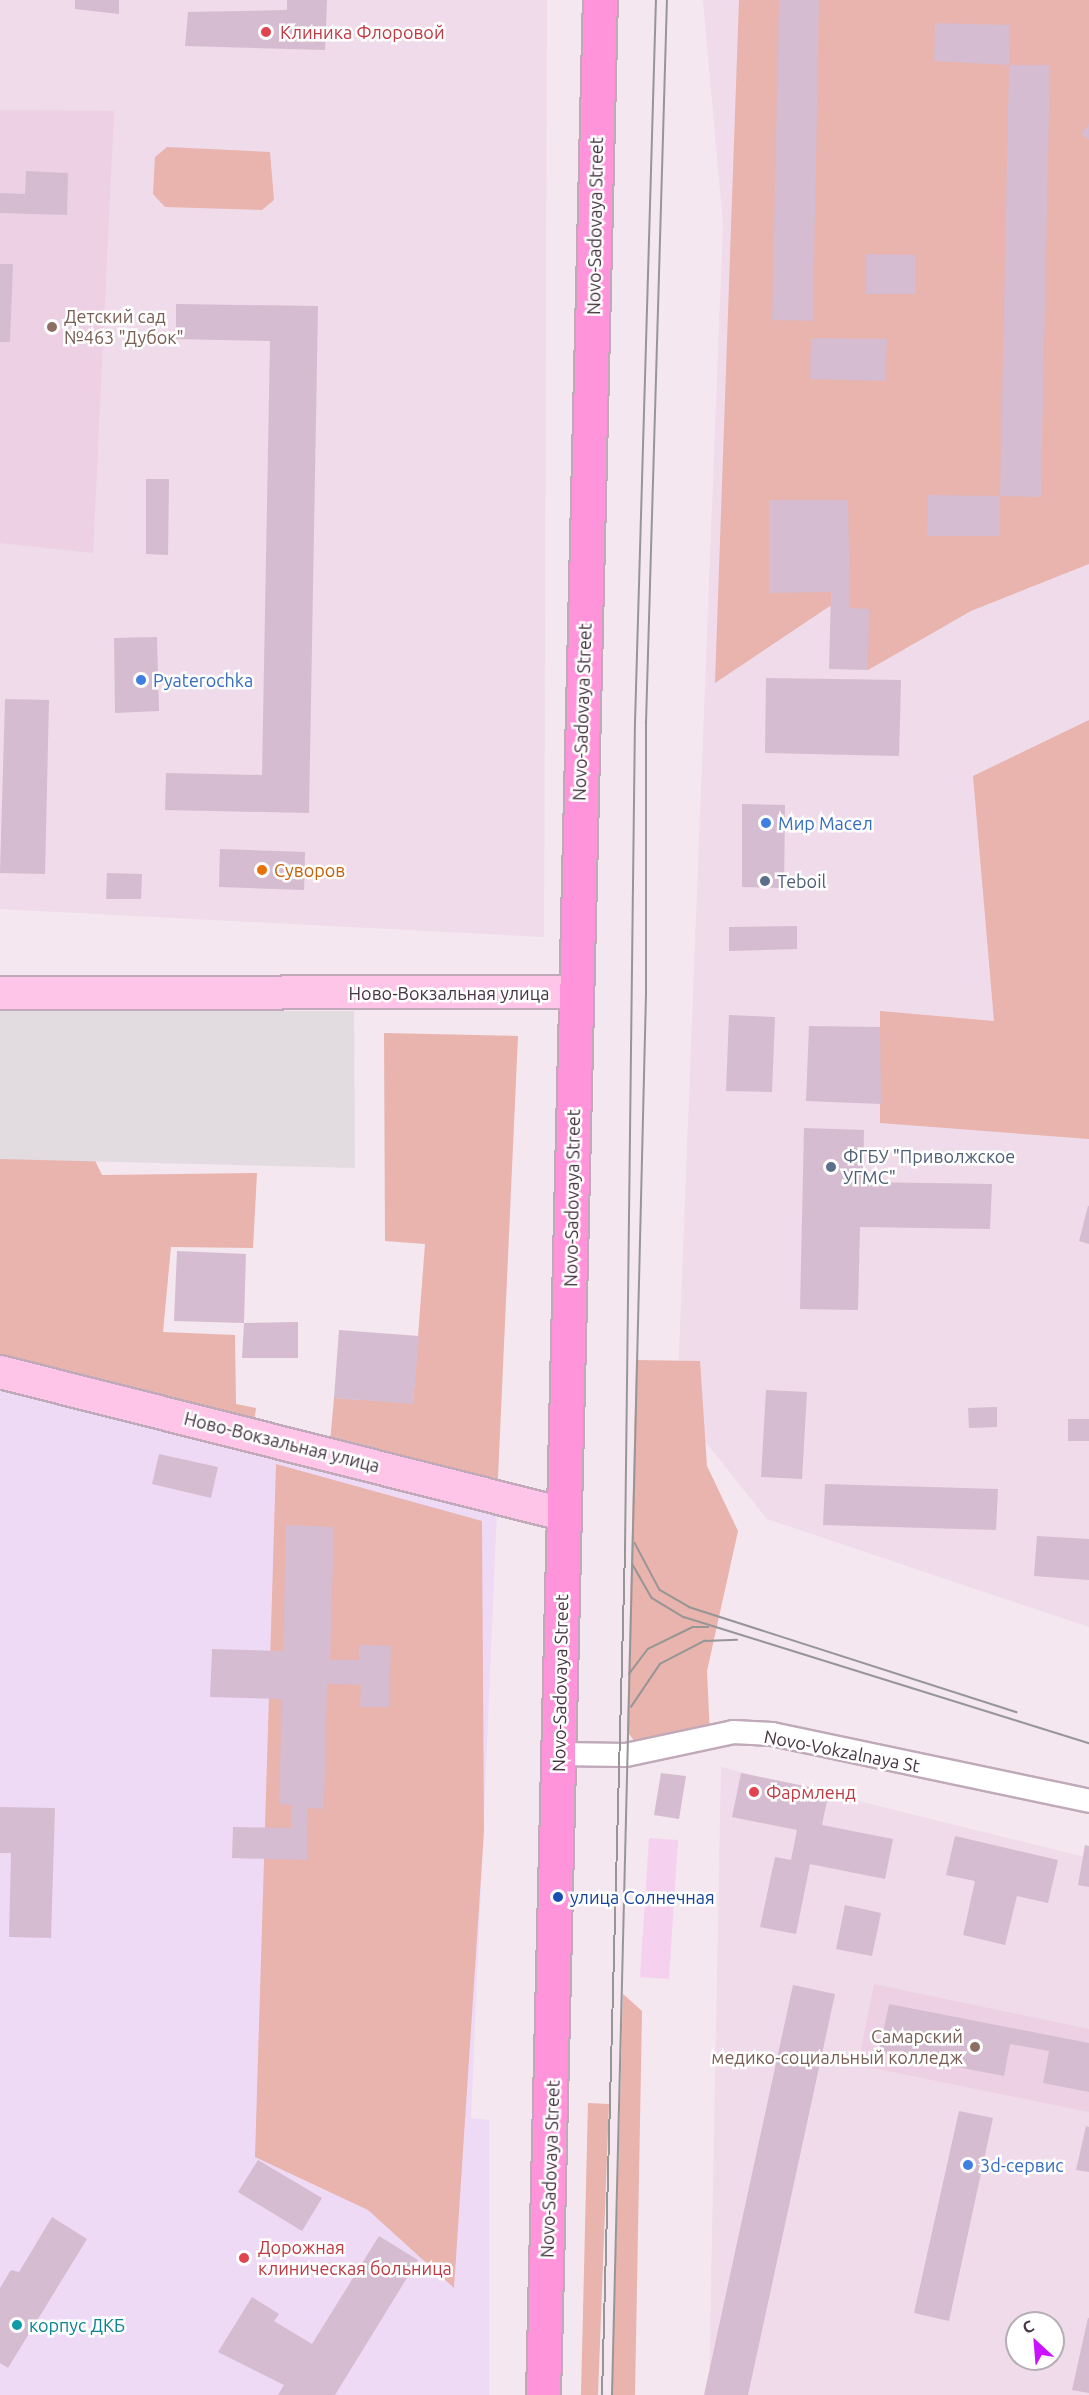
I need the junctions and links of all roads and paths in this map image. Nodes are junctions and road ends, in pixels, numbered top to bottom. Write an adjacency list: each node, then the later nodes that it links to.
1 (600, 0): 2 (main road, Novo-Sadovaya Street)
2 (574, 992): 3 (street, Ново-Вокзальная улица); 5 (main road, Novo-Sadovaya Street)
3 (0, 993)
4 (0, 1372): 5 (street, Ново-Вокзальная улица)
5 (563, 1514): 6 (main road, Novo-Sadovaya Street)
6 (558, 1754): 7 (street, Novo-Vokzalnaya St); 8 (main road, Novo-Sadovaya Street)
7 (1089, 1801)
8 (543, 2395)

